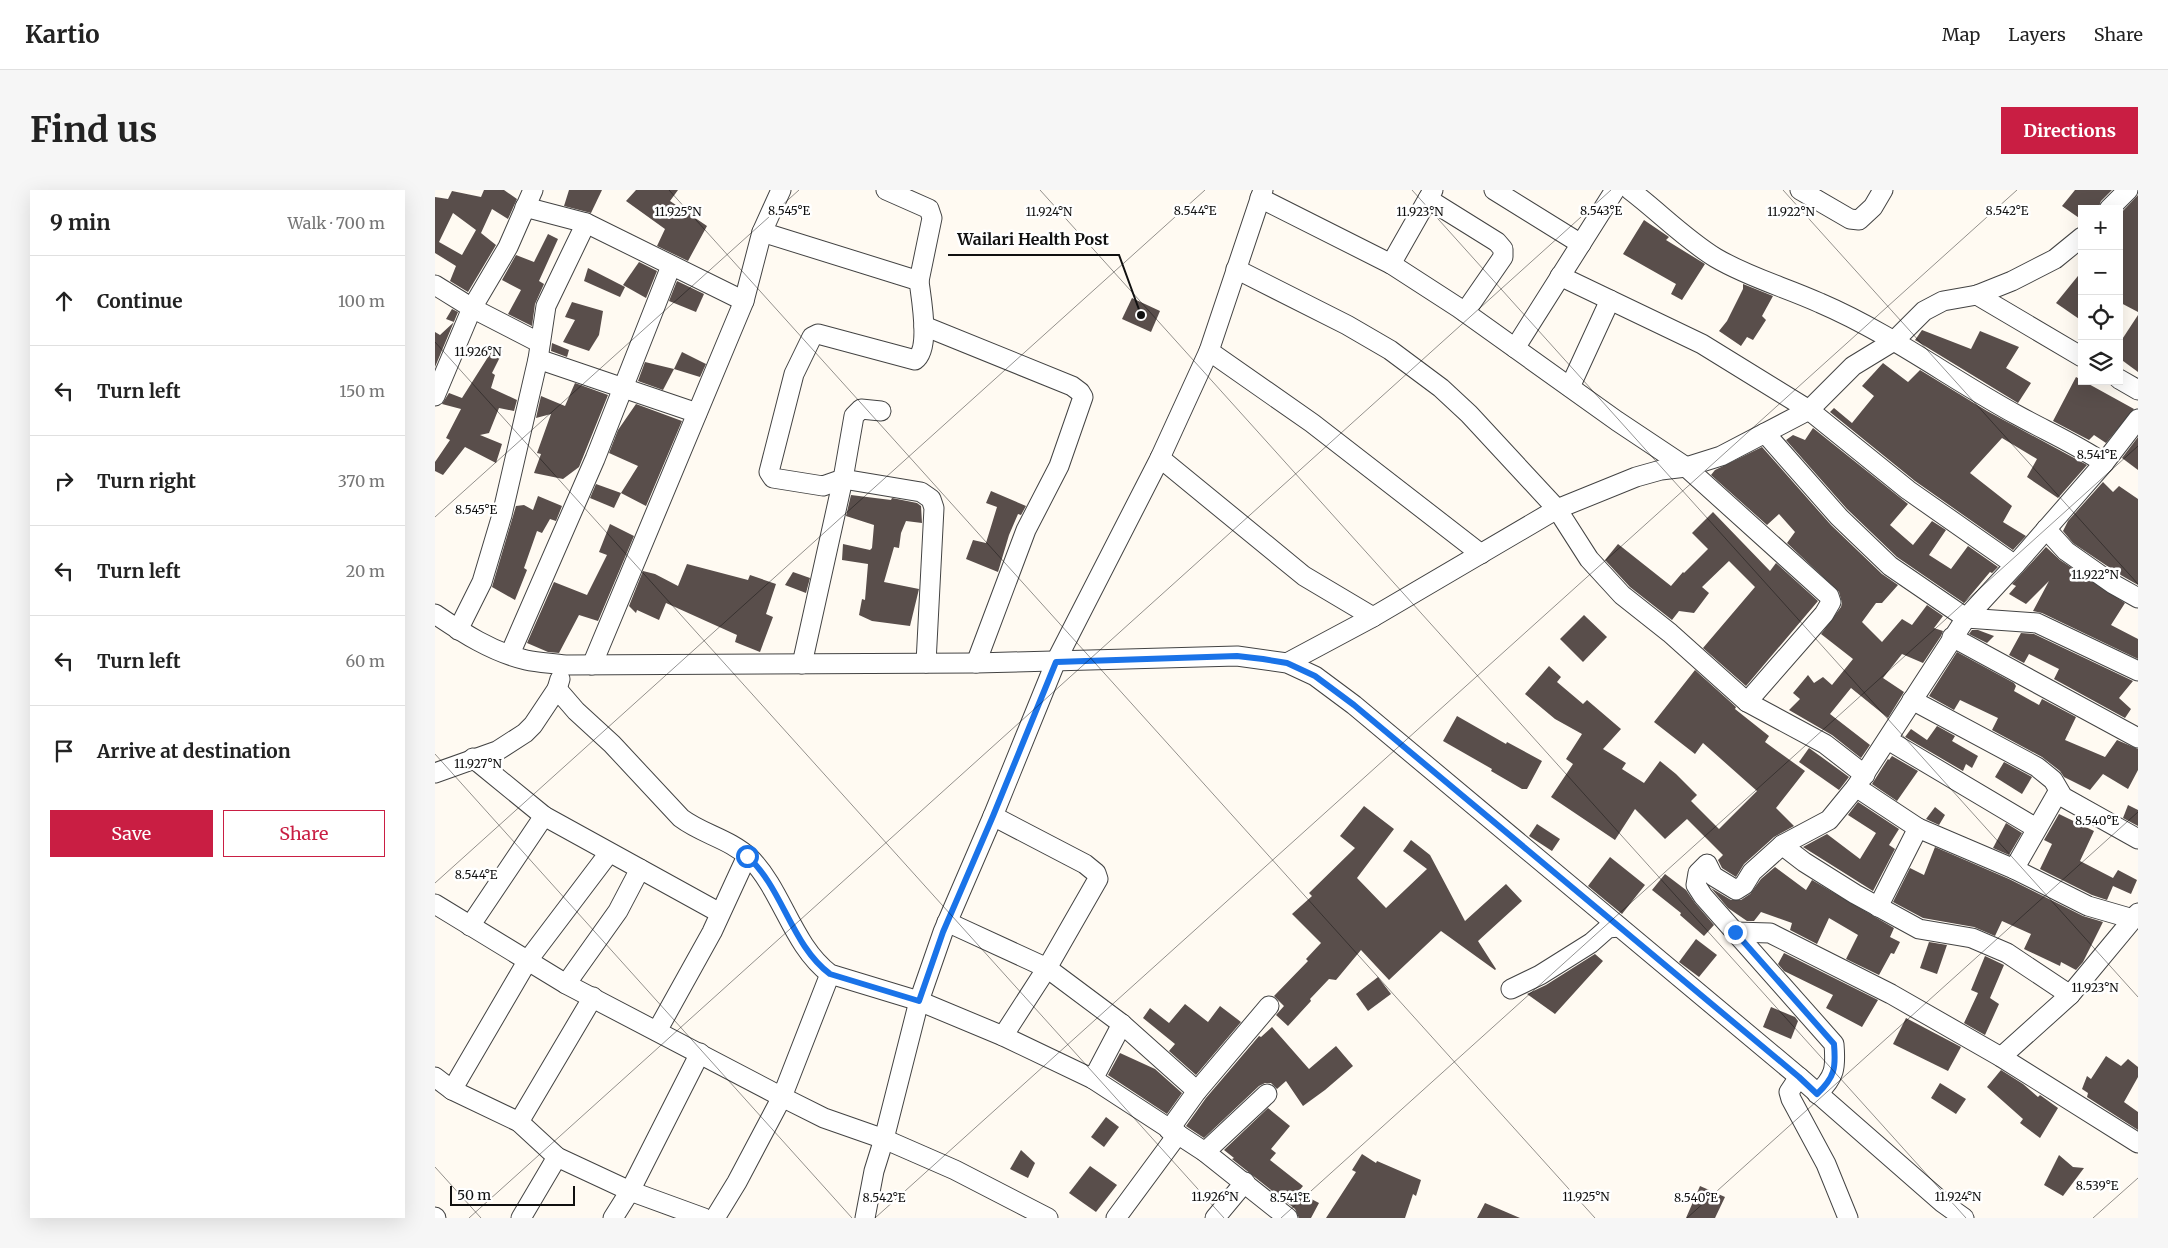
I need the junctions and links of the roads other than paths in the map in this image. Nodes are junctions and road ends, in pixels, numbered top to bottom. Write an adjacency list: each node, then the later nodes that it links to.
1 (781, 190): 14 (street)
2 (887, 190): 21 (street)
3 (1494, 190): 16 (street)
4 (1615, 190): 16 (street)
5 (1630, 190): 29 (street)
6 (1883, 190): 8 (street)
7 (2128, 190): 12 (street)
8 (1809, 192)
9 (1262, 194): 17 (street); 19 (street)
10 (1431, 194): 17 (street); 27 (street)
11 (529, 198): 13 (street); 26 (street)
12 (2113, 205)
13 (586, 223): 18 (street); 32 (street)
14 (762, 232): 21 (street); 25 (street)
15 (2078, 240): 23 (street)
16 (1581, 244): 20 (street)
17 (1391, 264): 27 (street)
18 (671, 266): 25 (street); 35 (street)
19 (1236, 269): 31 (street); 48 (street)
20 (1560, 276): 24 (street); 30 (street)
21 (919, 281): 28 (street)
22 (435, 285): 26 (street)
23 (1977, 294): 29 (street); 33 (street)
24 (1610, 300): 36 (street); 39 (street)
25 (744, 301): 41 (street)
26 (473, 308): 32 (street); 38 (street)
27 (1465, 312): 30 (street)
28 (924, 326): 47 (street); 61 (street)
29 (1894, 341): 39 (street); 45 (street)
30 (1515, 348): 36 (street)
31 (1209, 350): 44 (street); 50 (street)
32 (539, 351): 35 (street); 56 (street)
33 (2078, 355)
34 (2123, 381): 37 (street)
35 (623, 387): 41 (street); 58 (street)
36 (1570, 387): 46 (street)
37 (2138, 390)
38 (435, 395)
39 (1809, 410): 43 (street); 51 (street)
40 (881, 411): 47 (street)
41 (697, 413): 65 (street)
42 (2138, 419): 45 (street)
43 (1765, 433): 46 (street); 55 (street)
44 (1161, 458): 54 (street); 59 (street)
45 (2104, 463): 49 (street)
46 (1686, 467): 48 (street); 69 (street)
47 (843, 479): 60 (street); 63 (street)
48 (1557, 509): 50 (street); 69 (street)
49 (2046, 529): 51 (street); 52 (street)
50 (1481, 554): 54 (street)
51 (2015, 565): 55 (street)
52 (2138, 598)
53 (435, 614): 56 (street)
54 (1373, 616): 62 (street)
55 (1966, 618): 57 (street); 66 (street)
56 (458, 630): 58 (street)
57 (1952, 637): 68 (street); 70 (street)
58 (510, 654): 64 (street)
59 (1056, 662): 61 (street); 62 (street); 77 (street)
60 (926, 663): 61 (street); 63 (street)
61 (977, 663)
62 (1287, 663): 92 (street)
63 (803, 664): 65 (street)
64 (565, 665): 65 (street); 67 (street)
65 (592, 665)
66 (2138, 671)
67 (557, 689): 72 (street); 83 (street)
68 (1913, 700): 71 (street); 75 (street)
69 (1747, 702): 74 (street)
70 (2138, 738)
71 (1887, 740): 74 (street); 79 (street)
72 (473, 758): 73 (street); 76 (street)
73 (435, 773)
74 (1860, 781): 78 (street); 81 (street)
75 (2058, 792): 79 (street); 80 (street)
76 (543, 816): 82 (street); 91 (street)
77 (993, 816): 90 (street); 95 (street)
78 (1918, 828): 85 (street); 86 (street)
79 (2036, 828): 85 (street)
80 (2138, 839)
81 (1782, 845): 86 (street); 93 (street)
82 (609, 852): 84 (street); 94 (street)
83 (747, 856): 88 (street); 96 (street)
84 (640, 869): 88 (street); 97 (street)
85 (2014, 869): 89 (street)
86 (1878, 907): 99 (street)
87 (438, 912): 91 (street)
88 (720, 913): 104 (street)
89 (2135, 916): 99 (street)
90 (947, 922): 95 (street); 101 (street)
91 (470, 926): 94 (street)
92 (1619, 926): 98 (street); 109 (street)
93 (1735, 932): 107 (street); 114 (street)
94 (528, 960): 97 (street); 111 (street)
95 (1047, 968): 103 (street); 105 (street)
96 (830, 974): 101 (street); 115 (street)
97 (566, 984): 100 (street)
98 (1511, 989)
99 (2070, 995): 107 (street)
100 (593, 998): 104 (street); 116 (street)
101 (919, 1001): 105 (street); 118 (street)
102 (1269, 1006): 112 (street)
103 (1122, 1024): 110 (street); 112 (street)
104 (657, 1031): 106 (street)
105 (1003, 1036): 110 (street)
106 (700, 1053): 115 (street); 123 (street)
107 (2001, 1057): 119 (street)
108 (435, 1077): 111 (street)
109 (1799, 1077): 114 (street); 133 (street)
110 (1093, 1079): 117 (street)
111 (452, 1090): 116 (street)
112 (1197, 1091): 117 (street)
113 (1267, 1094): 120 (street)
114 (1817, 1094): 134 (street)
115 (782, 1097): 118 (street); 127 (street)
116 (519, 1122): 121 (street)
117 (1173, 1132): 120 (street); 130 (street)
118 (884, 1139): 128 (street); 129 (street)
119 (2138, 1143)
120 (1205, 1152): 122 (street)
121 (557, 1157): 123 (street); 124 (street)
122 (1245, 1182): 131 (street); 132 (street)
123 (630, 1191): 125 (street); 126 (street)
124 (521, 1218)
125 (613, 1218)
126 (704, 1218)
127 (715, 1218)
128 (865, 1218)
129 (1048, 1218)
130 (1116, 1218)
131 (1215, 1218)
132 (1288, 1218)
133 (1848, 1218)
134 (1964, 1218)

